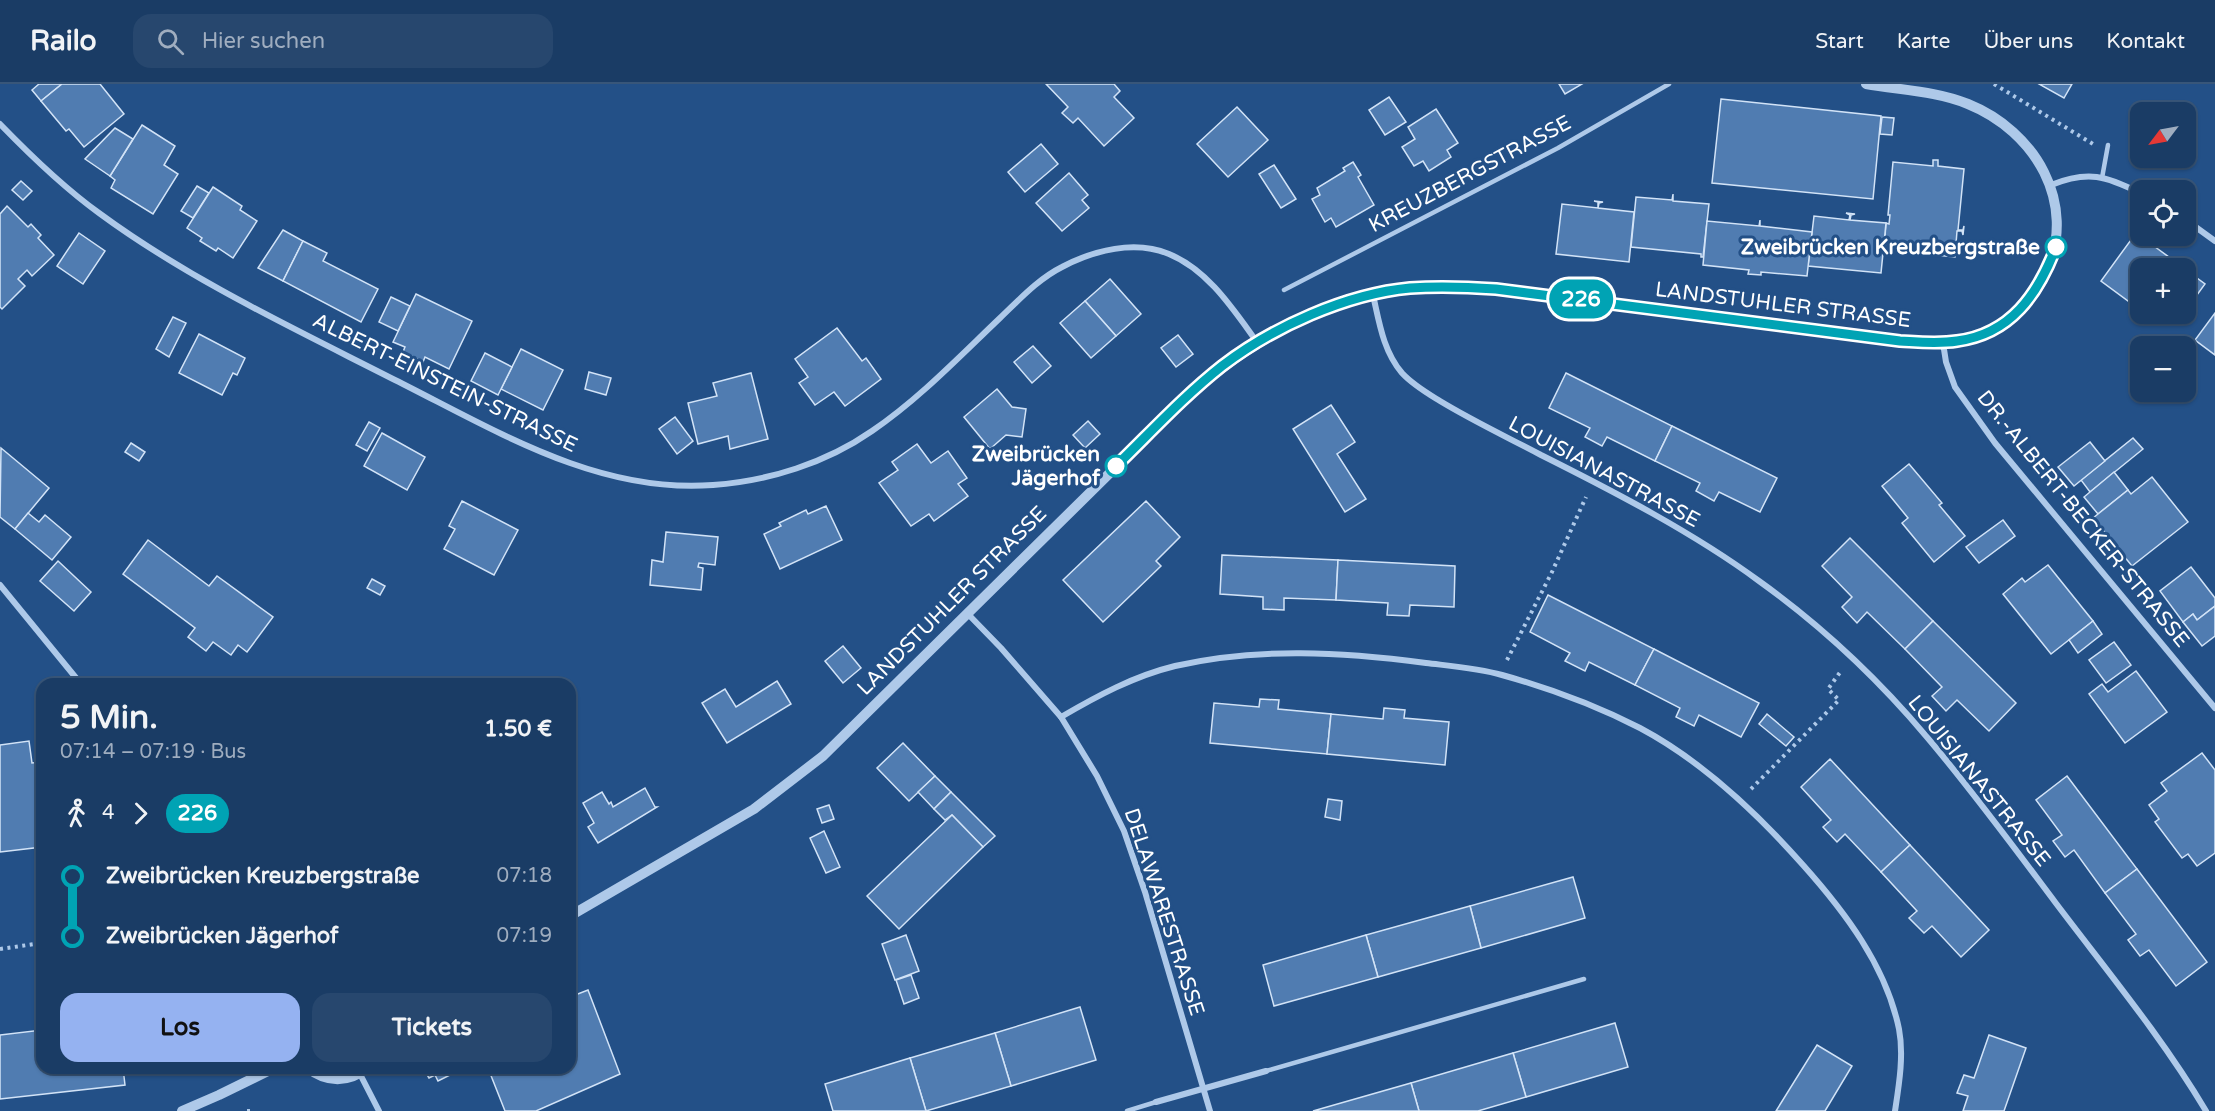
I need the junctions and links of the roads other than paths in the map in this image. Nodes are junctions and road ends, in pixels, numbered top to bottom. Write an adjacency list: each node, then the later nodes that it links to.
1 (1669, 84): 10 (lane, KREUZBERGSTRASSE)
2 (1866, 84): 6 (street, LANDSTUHLER STRASSE)
3 (0, 124): 12 (street, ALBERT-EINSTEIN-STRASSE)
4 (2108, 145): 5 (lane)
5 (2102, 178): 6 (street); 7 (street)
6 (2051, 185): 13 (street, LANDSTUHLER STRASSE)
7 (2130, 189)
8 (2196, 227): 9 (street)
9 (2215, 241)
10 (1284, 290)
11 (1373, 295): 12 (street, LANDSTUHLER STRASSE); 13 (street, LANDSTUHLER STRASSE); 33 (street, LOUISIANASTRASSE)
12 (1257, 342): 15 (street, LANDSTUHLER STRASSE)
13 (1943, 343): 17 (street, DR.-ALBERT-BECKER-STRASSE)
14 (0, 585): 16 (street)
15 (967, 613): 18 (street, DELAWARESTRASSE); 19 (street, LANDSTUHLER STRASSE)
16 (76, 678)
17 (2215, 708)
18 (1061, 717): 26 (street, DELAWARESTRASSE); 32 (street)
19 (576, 913)
20 (1584, 979): 21 (lane)
21 (1266, 1071): 26 (street)
22 (261, 1074): 28 (street)
23 (319, 1074): 24 (street)
24 (358, 1074)
25 (365, 1074): 29 (street)
26 (1204, 1088): 27 (street); 31 (street, DELAWARESTRASSE)
27 (1156, 1102): 30 (lane)
28 (182, 1111)
29 (379, 1111)
30 (1127, 1111)
31 (1210, 1111)
32 (1895, 1111)
33 (2206, 1111)

